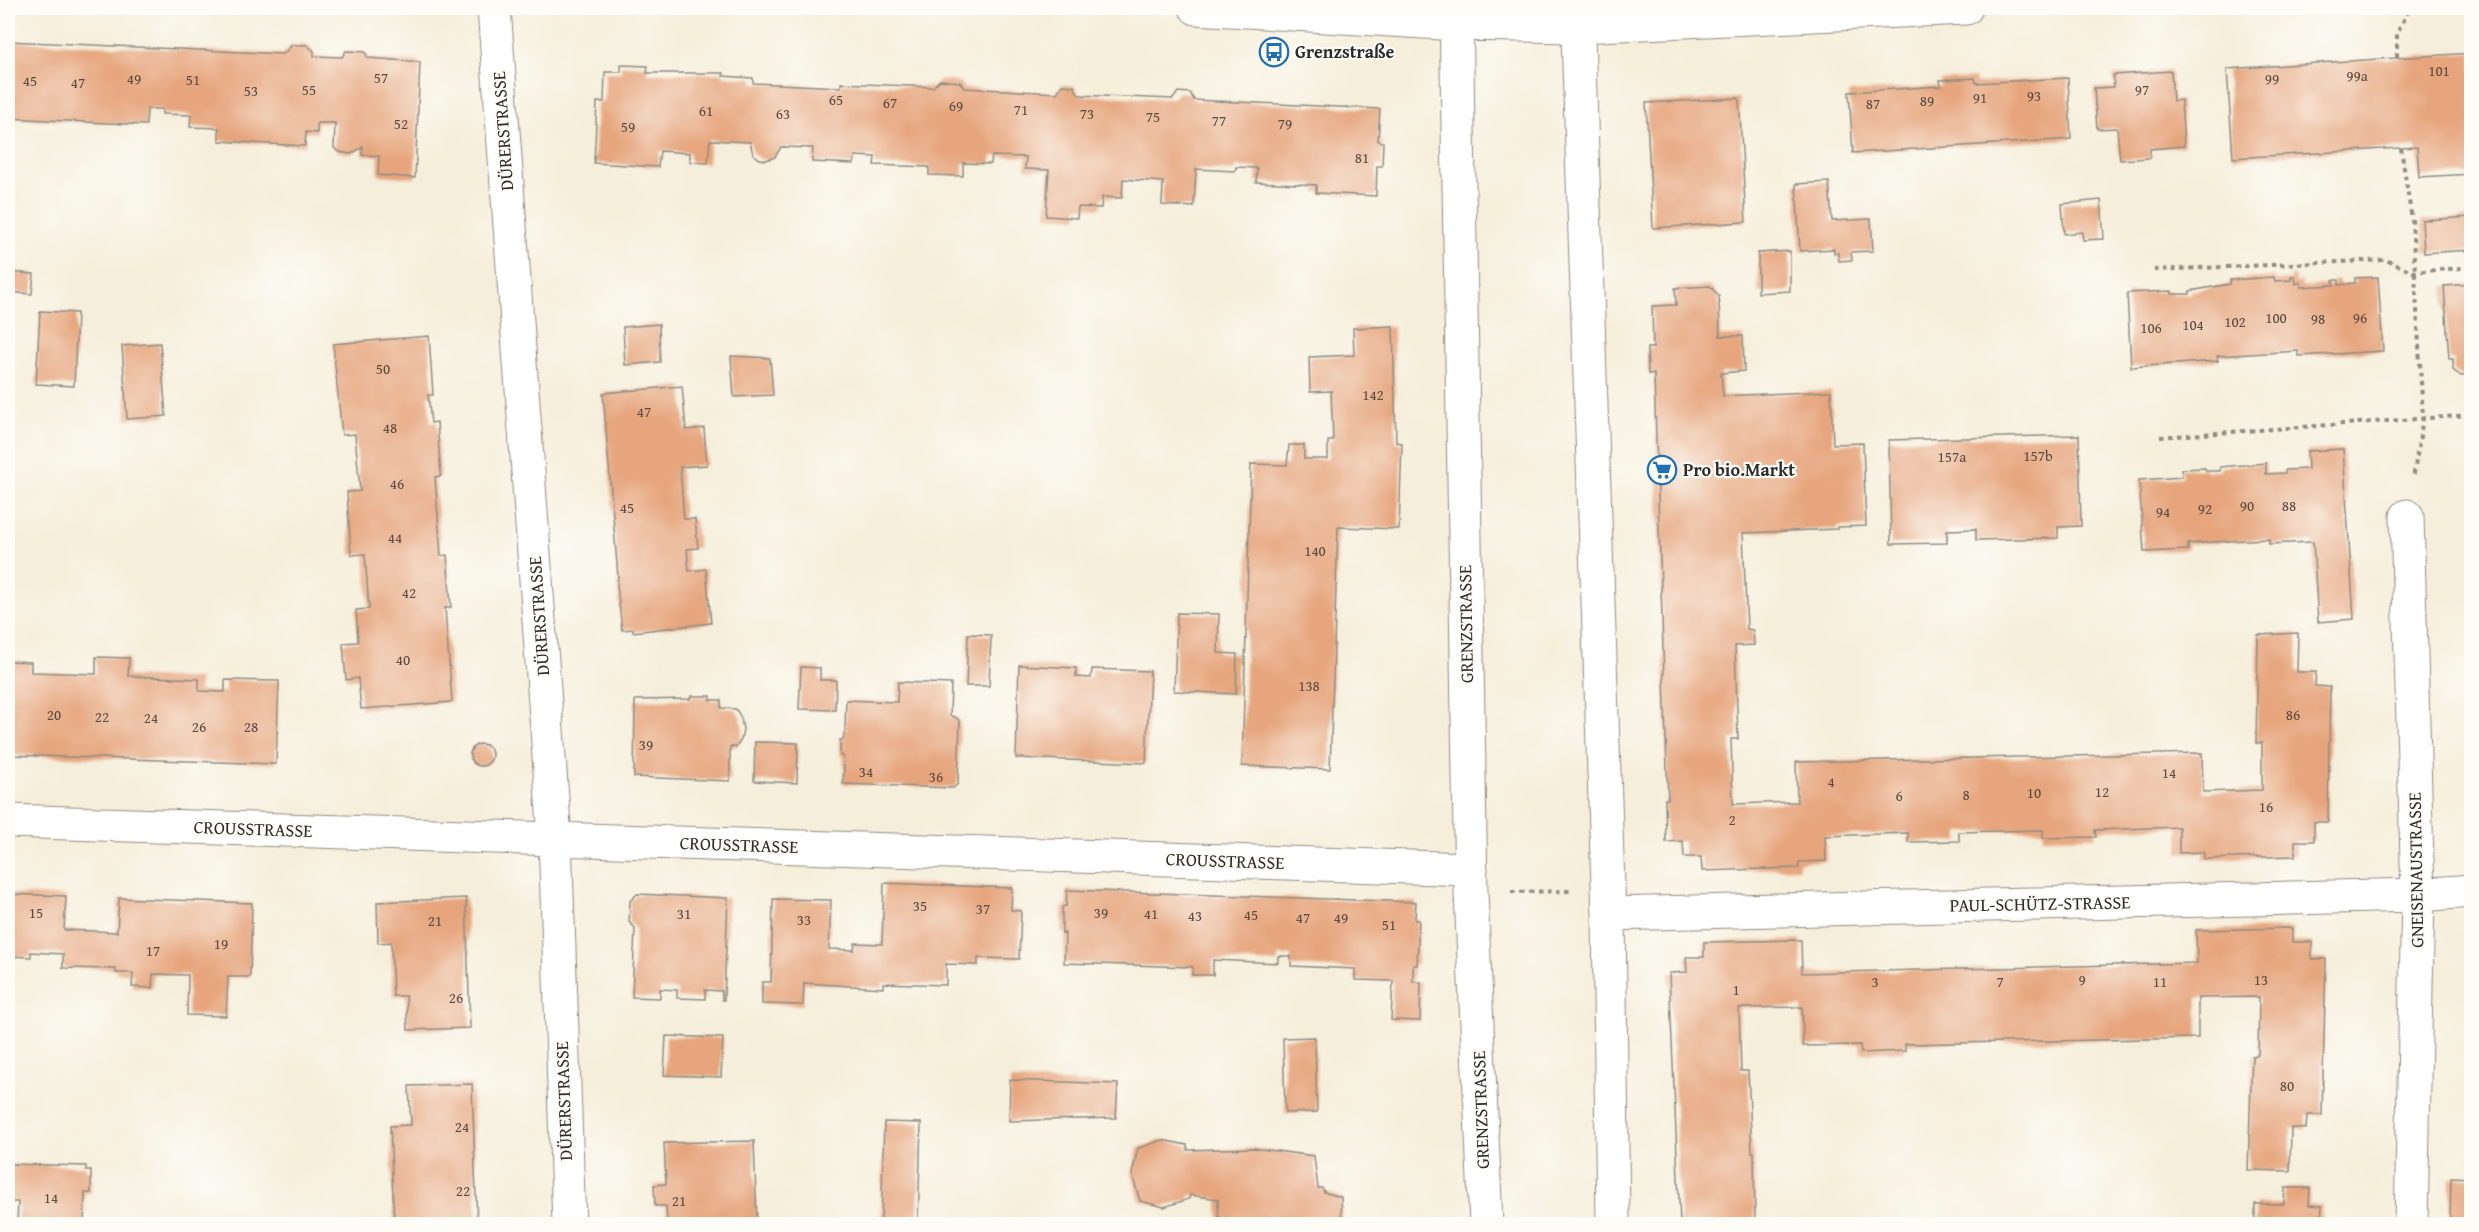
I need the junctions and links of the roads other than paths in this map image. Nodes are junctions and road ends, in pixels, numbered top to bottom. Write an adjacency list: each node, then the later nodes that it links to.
1 (494, 8): 8 (street, DÜRERSTRASSE)
2 (1196, 8): 4 (street)
3 (1966, 8): 5 (street)
4 (1456, 16): 5 (street); 9 (street, GRENZSTRASSE)
5 (1578, 17): 12 (street)
6 (2407, 516): 11 (street, GNEISENAUSTRASSE)
7 (8, 821): 8 (street, CROUSSTRASSE)
8 (555, 840): 9 (street, CROUSSTRASSE); 13 (street, DÜRERSTRASSE)
9 (1471, 881): 14 (street, GRENZSTRASSE)
10 (2472, 891): 11 (street, PAUL-SCHÜTZ-STRASSE)
11 (2418, 895): 12 (street, PAUL-SCHÜTZ-STRASSE); 16 (street, GNEISENAUSTRASSE)
12 (1609, 914): 15 (street)
13 (568, 1224)
14 (1486, 1224)
15 (1613, 1224)
16 (2410, 1224)

